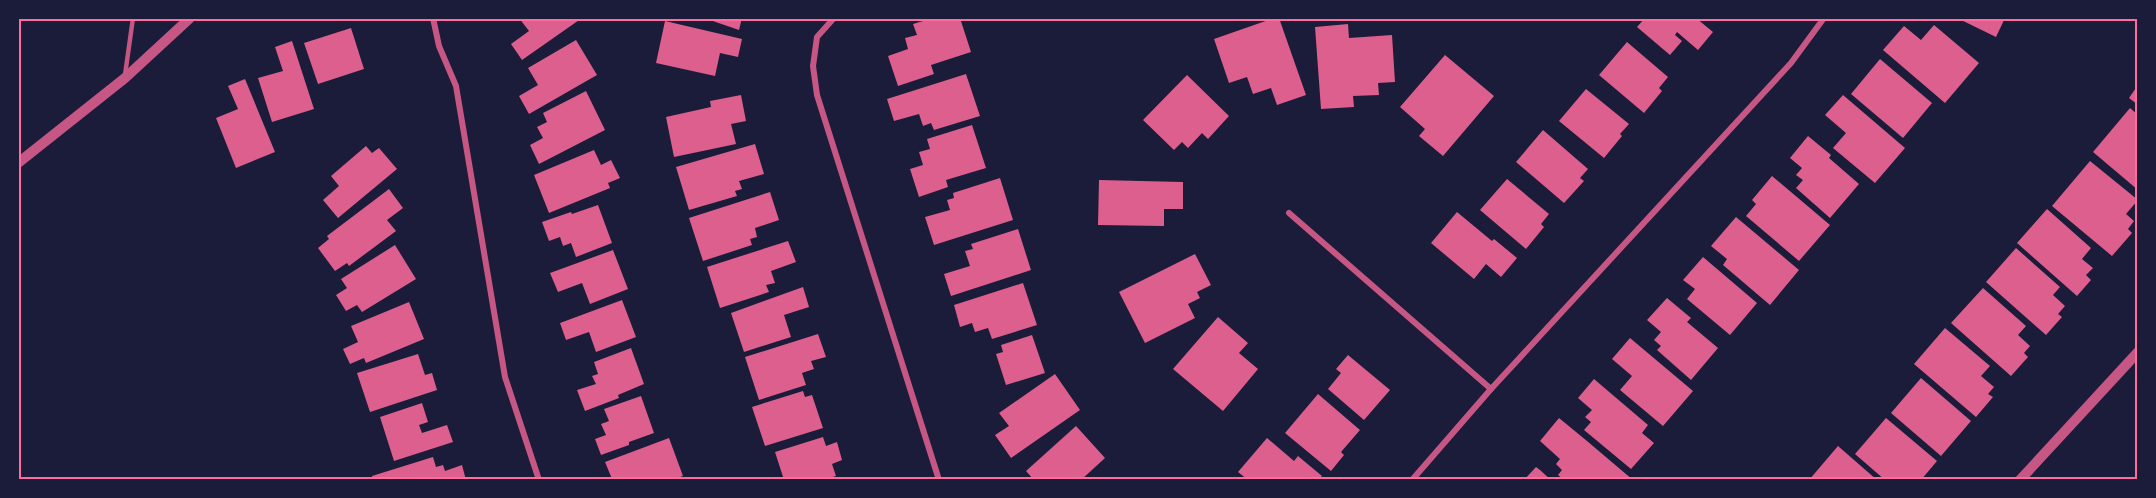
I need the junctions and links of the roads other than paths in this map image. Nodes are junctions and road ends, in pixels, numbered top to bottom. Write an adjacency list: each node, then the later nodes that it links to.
1 (134, 18): 6 (lane)
2 (190, 18): 6 (street)
3 (433, 18): 11 (street)
4 (834, 18): 12 (street)
5 (1824, 18): 10 (street)
6 (125, 78): 7 (street)
7 (18, 163)
8 (1289, 213): 10 (street)
9 (2138, 352): 14 (street)
10 (1491, 389): 13 (street)
11 (539, 480)
12 (939, 480)
13 (1412, 480)
14 (2020, 480)

